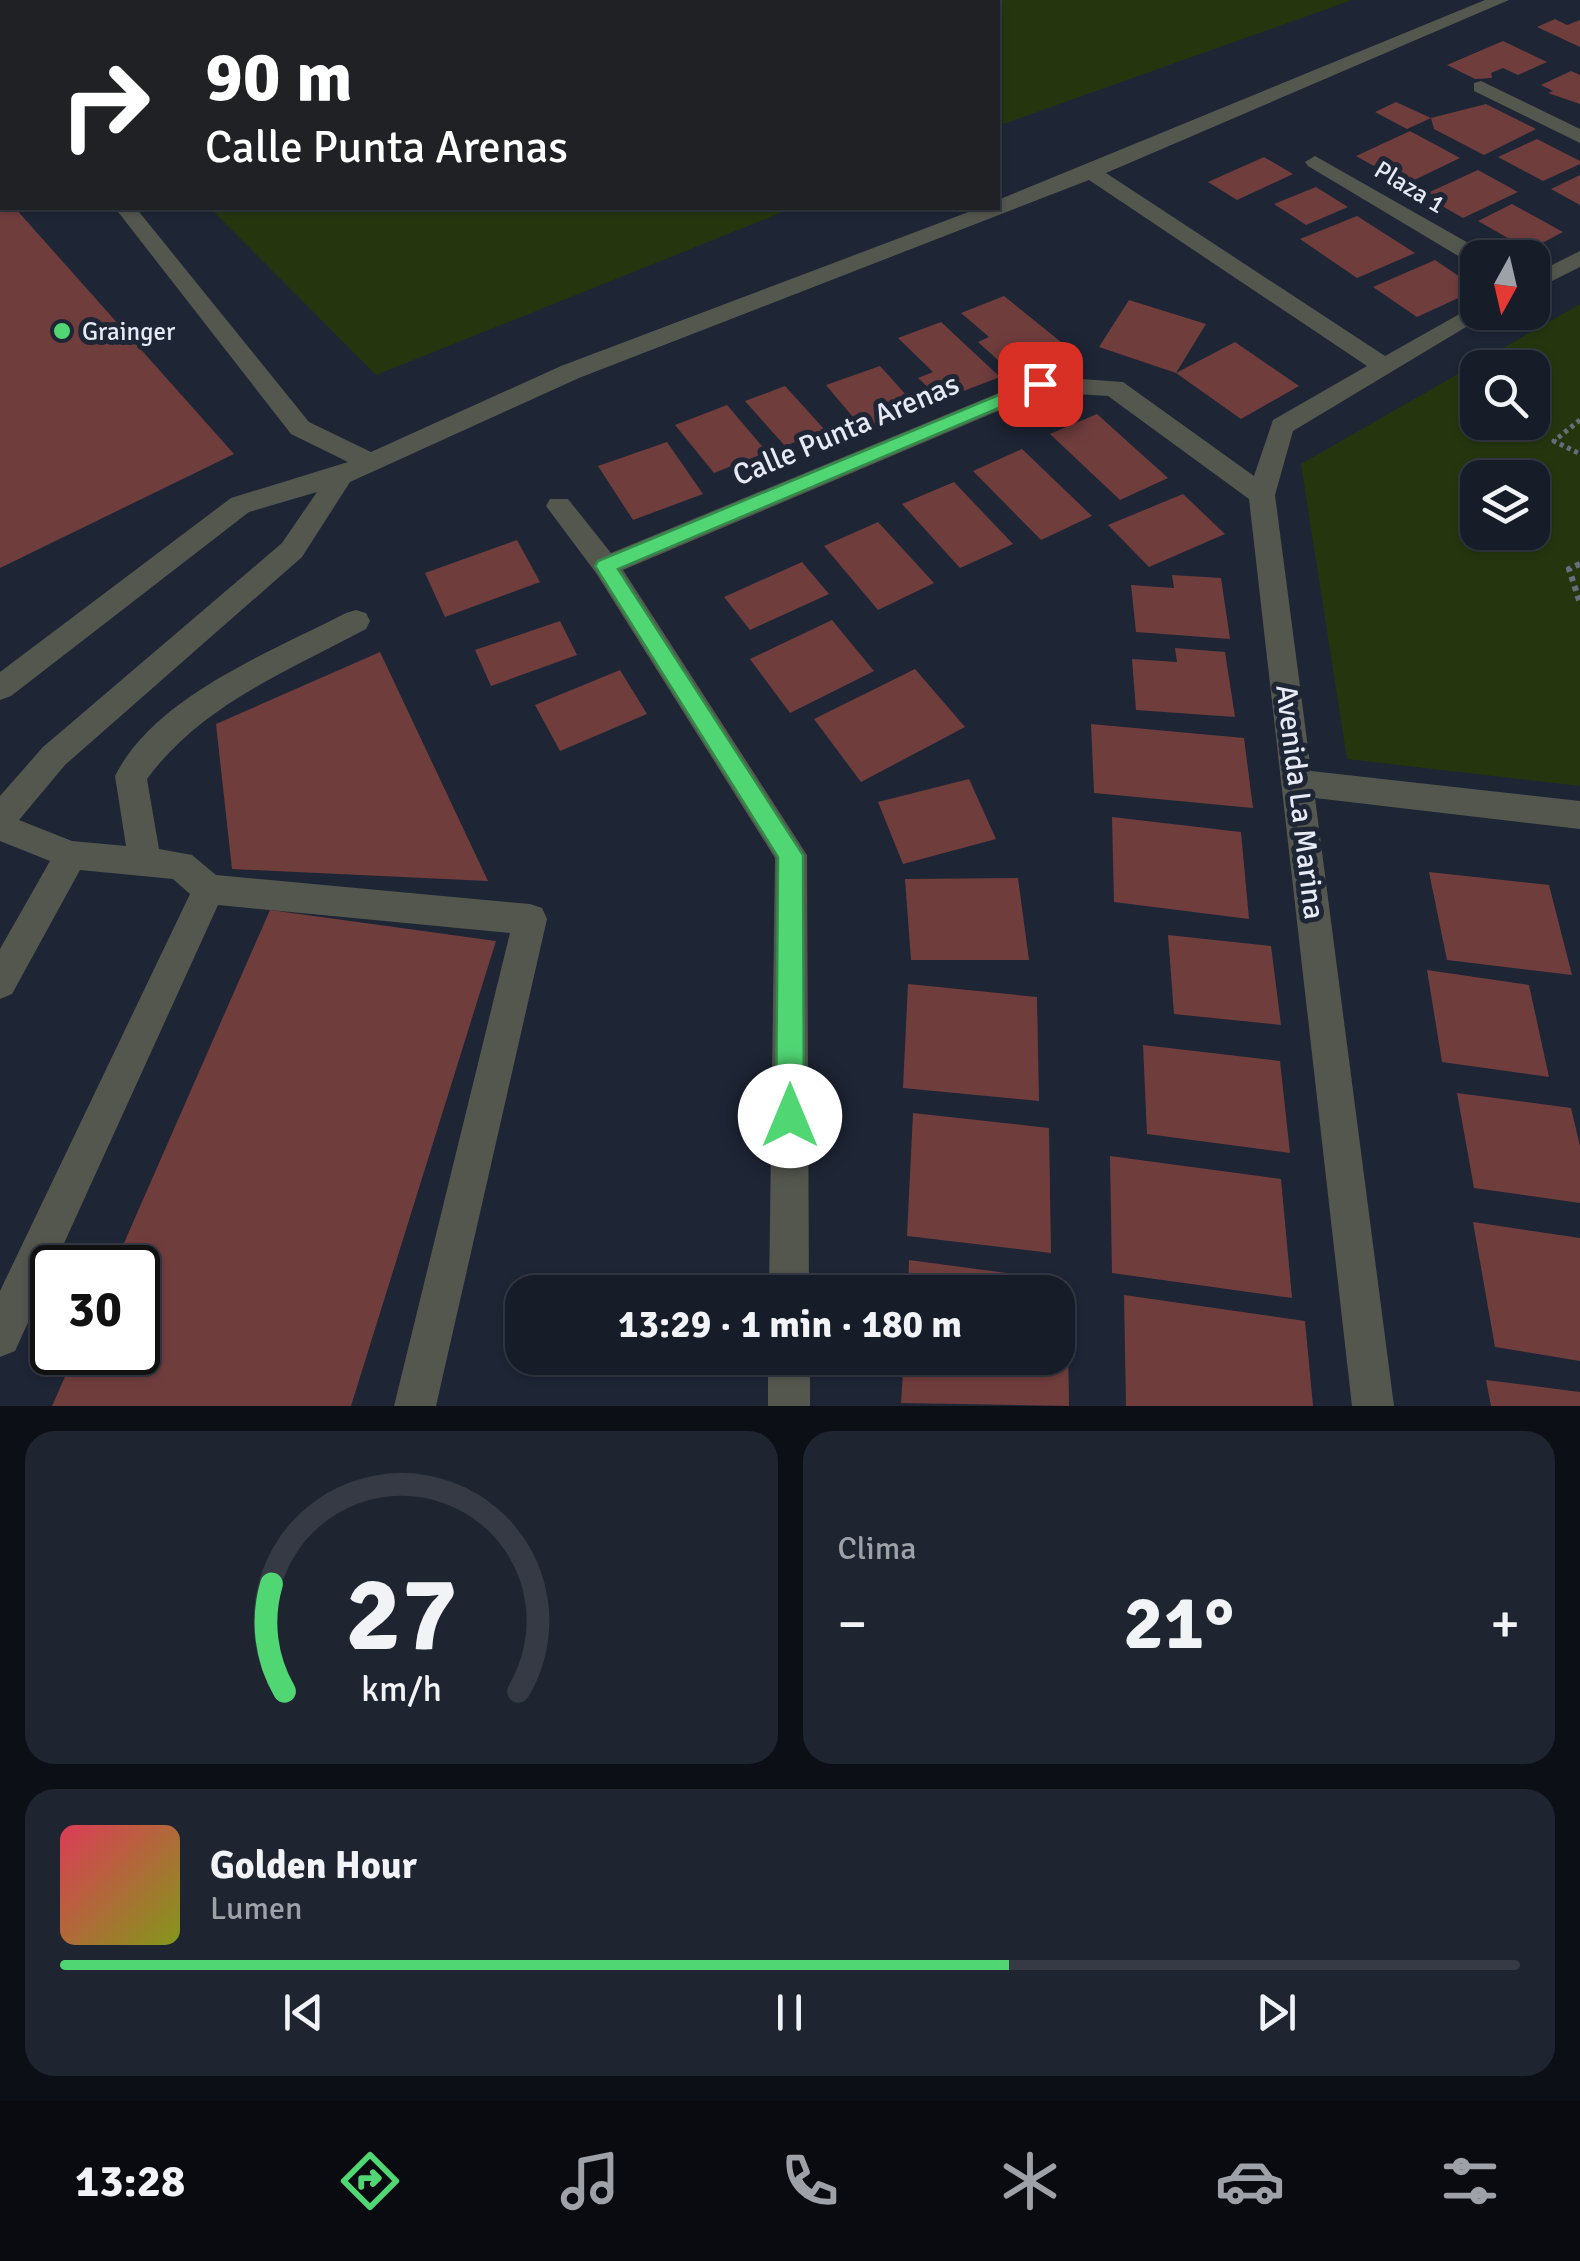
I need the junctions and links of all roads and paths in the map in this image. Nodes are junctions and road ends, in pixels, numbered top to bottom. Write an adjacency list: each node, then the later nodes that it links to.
1 (1500, 0): 5 (street)
2 (1481, 86): 3 (street)
3 (1580, 138)
4 (1315, 162): 9 (street, Plaza 1)
5 (1091, 172): 6 (street); 13 (street)
6 (1000, 207)
7 (127, 210): 16 (street)
8 (992, 210): 16 (street)
9 (1460, 247)
10 (1580, 258): 11 (street)
11 (1550, 274)
12 (1460, 323): 13 (street, Avenida La Marina)
13 (1382, 366): 18 (street, Avenida La Marina)
14 (1580, 420): 15 (path)
15 (1580, 454)
16 (369, 462): 17 (street)
17 (341, 476): 24 (street); 27 (street)
18 (1262, 495): 21 (street, Calle Punta Arenas); 25 (street, Avenida La Marina)
19 (559, 506): 21 (street)
20 (1580, 564): 22 (path)
21 (606, 566): 32 (street)
22 (1580, 603)
23 (356, 621): 29 (street)
24 (0, 688)
25 (1298, 782): 26 (street); 37 (street, Avenida La Marina)
26 (1580, 816)
27 (0, 823): 28 (street)
28 (71, 856): 29 (street); 31 (street)
29 (145, 862): 30 (street)
30 (209, 890): 33 (street); 35 (street)
31 (0, 982)
32 (789, 1275)
33 (0, 1336)
34 (789, 1375): 36 (street)
35 (415, 1406)
36 (788, 1406)
37 (1373, 1406)

